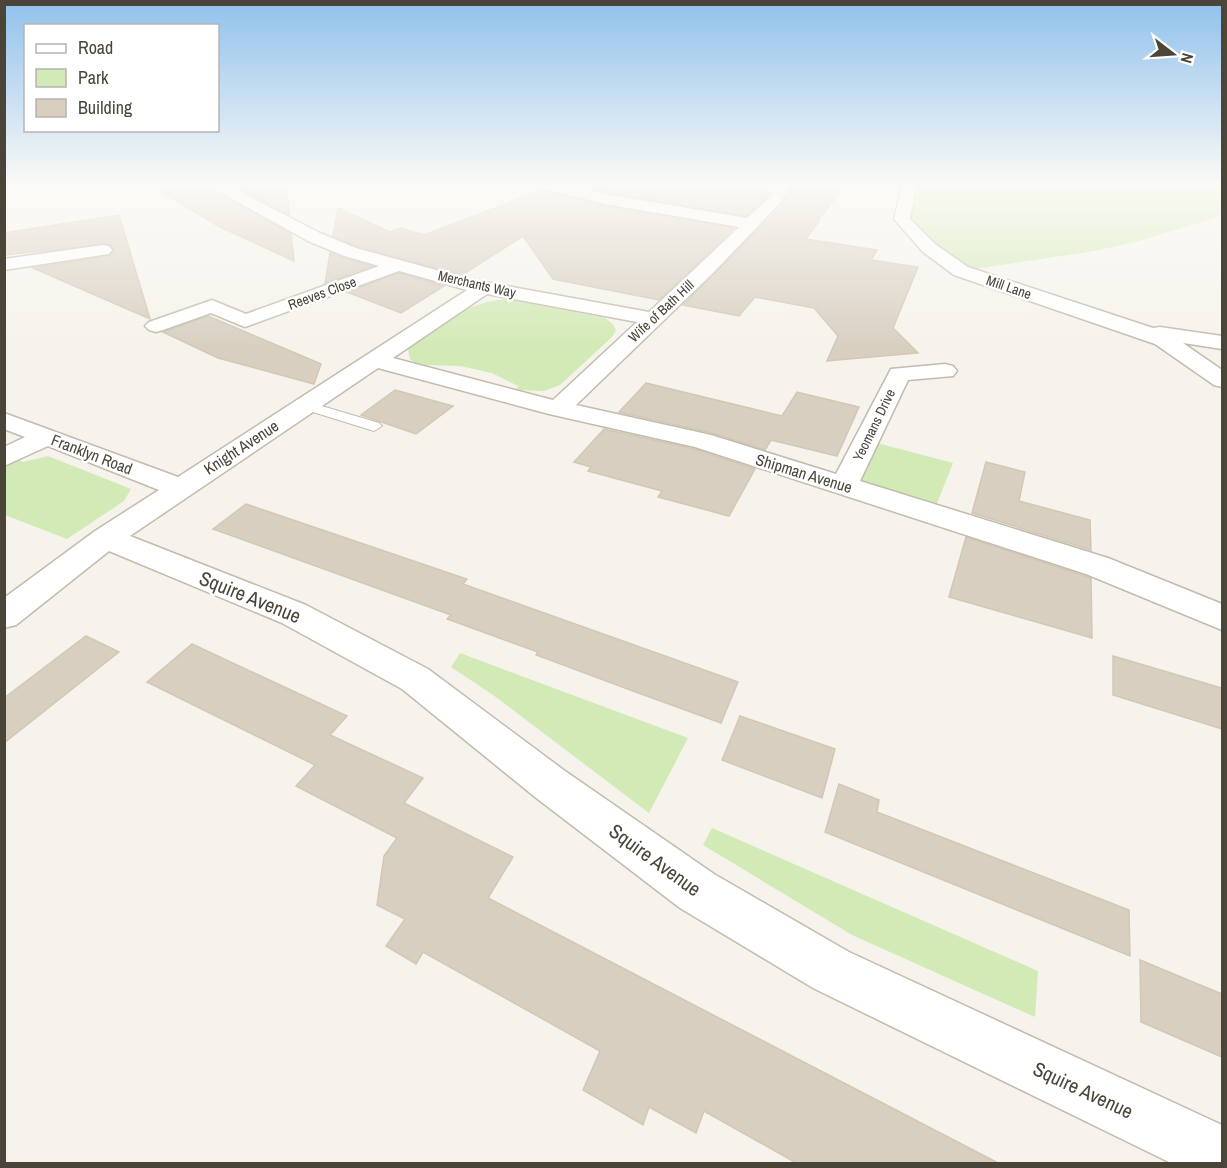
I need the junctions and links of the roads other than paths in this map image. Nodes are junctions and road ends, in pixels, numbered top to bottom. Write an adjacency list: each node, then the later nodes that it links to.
1 (101, 238): 5 (street)
2 (315, 238): 6 (street, Merchants Way)
3 (737, 238): 8 (street, Wife of Bath Hill)
4 (916, 238): 11 (street, Mill Lane)
5 (4, 265)
6 (398, 265): 7 (street, Merchants Way); 9 (street, Reeves Close)
7 (484, 287): 8 (street, Merchants Way); 14 (street, Knight Avenue)
8 (652, 319): 18 (street, Wife of Bath Hill)
9 (245, 321): 10 (street); 12 (street)
10 (156, 326)
11 (1132, 327): 13 (street, Mill Lane); 16 (street, Mill Lane)
12 (269, 332)
13 (1222, 342)
14 (375, 360): 17 (street, Knight Avenue); 18 (street, Shipman Avenue)
15 (945, 371): 23 (street, Yeomans Drive)
16 (1222, 380)
17 (305, 405): 20 (lane); 24 (street, Knight Avenue)
18 (558, 409): 23 (street, Shipman Avenue)
19 (4, 420): 21 (street, Franklyn Road)
20 (374, 426)
21 (46, 437): 22 (street); 24 (street, Franklyn Road)
22 (4, 458)
23 (844, 485): 27 (street, Shipman Avenue)
24 (180, 488): 25 (street, Knight Avenue)
25 (106, 538): 26 (street, Knight Avenue); 28 (street, Squire Avenue)
26 (4, 616)
27 (1222, 618)
28 (1222, 1156)

